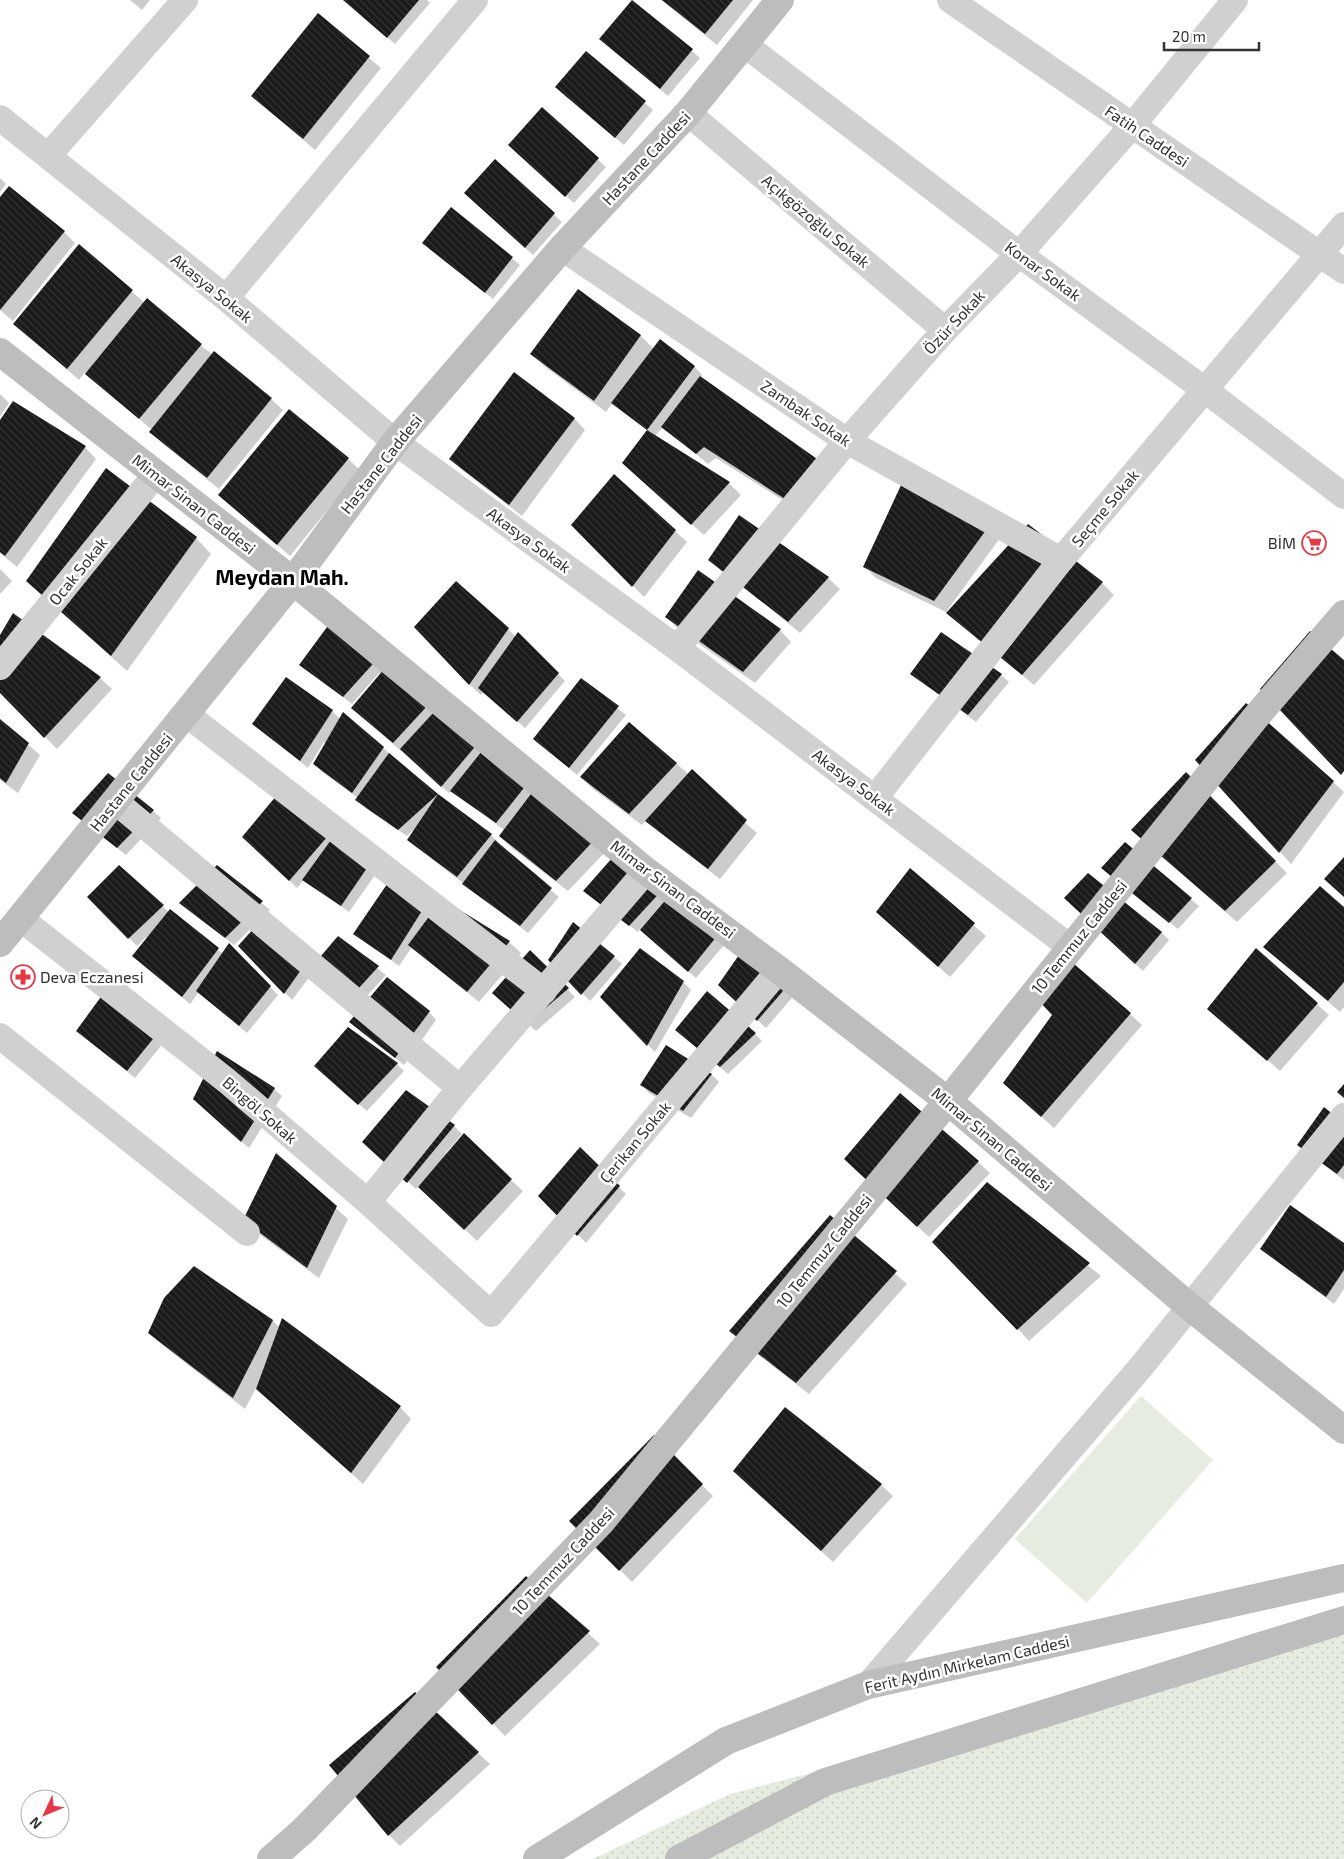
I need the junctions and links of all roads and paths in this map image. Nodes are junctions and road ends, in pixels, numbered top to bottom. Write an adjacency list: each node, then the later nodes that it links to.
1 (185, 0): 10 (street)
2 (780, 0): 6 (street, Hastane Caddesi)
3 (950, 0): 9 (street, Fatih Caddesi)
4 (1235, 0): 9 (street, Özür Sokak)
5 (462, 4): 16 (street)
6 (744, 44): 7 (street, Hastane Caddesi); 13 (street, Konar Sokak)
7 (688, 112): 12 (street, Hastane Caddesi); 17 (street, Açıkgözoğlu Sokak)
8 (0, 118): 10 (street, Akasya Sokak)
9 (1132, 126): 13 (street, Özür Sokak); 14 (street, Fatih Caddesi)
10 (48, 156): 16 (street, Akasya Sokak)
11 (1344, 226): 14 (street, Seçme Sokak)
12 (562, 248): 20 (street, Zambak Sokak); 21 (street, Hastane Caddesi)
13 (1019, 254): 17 (street, Özür Sokak); 19 (street, Konar Sokak)
14 (1320, 254): 15 (street, Fatih Caddesi); 19 (street, Seçme Sokak)
15 (1344, 271)
16 (226, 298): 21 (street, Akasya Sokak)
17 (945, 330): 20 (street, Özür Sokak)
18 (0, 352): 22 (street, Mimar Sinan Caddesi)
19 (1205, 390): 23 (street, Konar Sokak); 24 (street, Seçme Sokak)
20 (847, 441): 24 (street, Zambak Sokak); 27 (street, Özür Sokak)
21 (395, 442): 25 (street, Hastane Caddesi); 27 (street, Akasya Sokak)
22 (156, 474): 25 (street, Mimar Sinan Caddesi); 28 (street, Ocak Sokak)
23 (1344, 496)
24 (1061, 560): 30 (street, Seçme Sokak)
25 (293, 581): 29 (street, Hastane Caddesi); 32 (street, Mimar Sinan Caddesi)
26 (1344, 614): 35 (street, 10 Temmuz Caddesi)
27 (677, 648): 30 (street, Akasya Sokak)
28 (0, 667)
29 (186, 714): 31 (street, Hastane Caddesi); 37 (street)
30 (875, 798): 35 (street, Akasya Sokak)
31 (116, 802): 33 (street, Hastane Caddesi); 39 (street)
32 (646, 871): 36 (street, Mimar Sinan Caddesi); 37 (street)
33 (20, 918): 34 (street, Hastane Caddesi); 42 (street, Bingöl Sokak)
34 (0, 943)
35 (1070, 947): 40 (street, 10 Temmuz Caddesi)
36 (779, 970): 40 (street, Mimar Sinan Caddesi); 45 (street, Çerikan Sokak)
37 (544, 991): 39 (street)
38 (0, 1036): 43 (street)
39 (460, 1088): 42 (street)
40 (948, 1101): 44 (street, Mimar Sinan Caddesi); 50 (street, 10 Temmuz Caddesi)
41 (1344, 1116): 44 (street)
42 (368, 1202): 45 (street, Bingöl Sokak)
43 (247, 1233)
44 (1190, 1307): 46 (street, Mimar Sinan Caddesi); 49 (street)
45 (491, 1314)
46 (1344, 1430)
47 (1344, 1578): 49 (street, Ferit Aydın Mirkelam Caddesi)
48 (1344, 1620): 52 (street)
49 (868, 1685): 51 (street, Ferit Aydın Mirkelam Caddesi)
50 (271, 1859)
51 (537, 1859)
52 (679, 1859)

